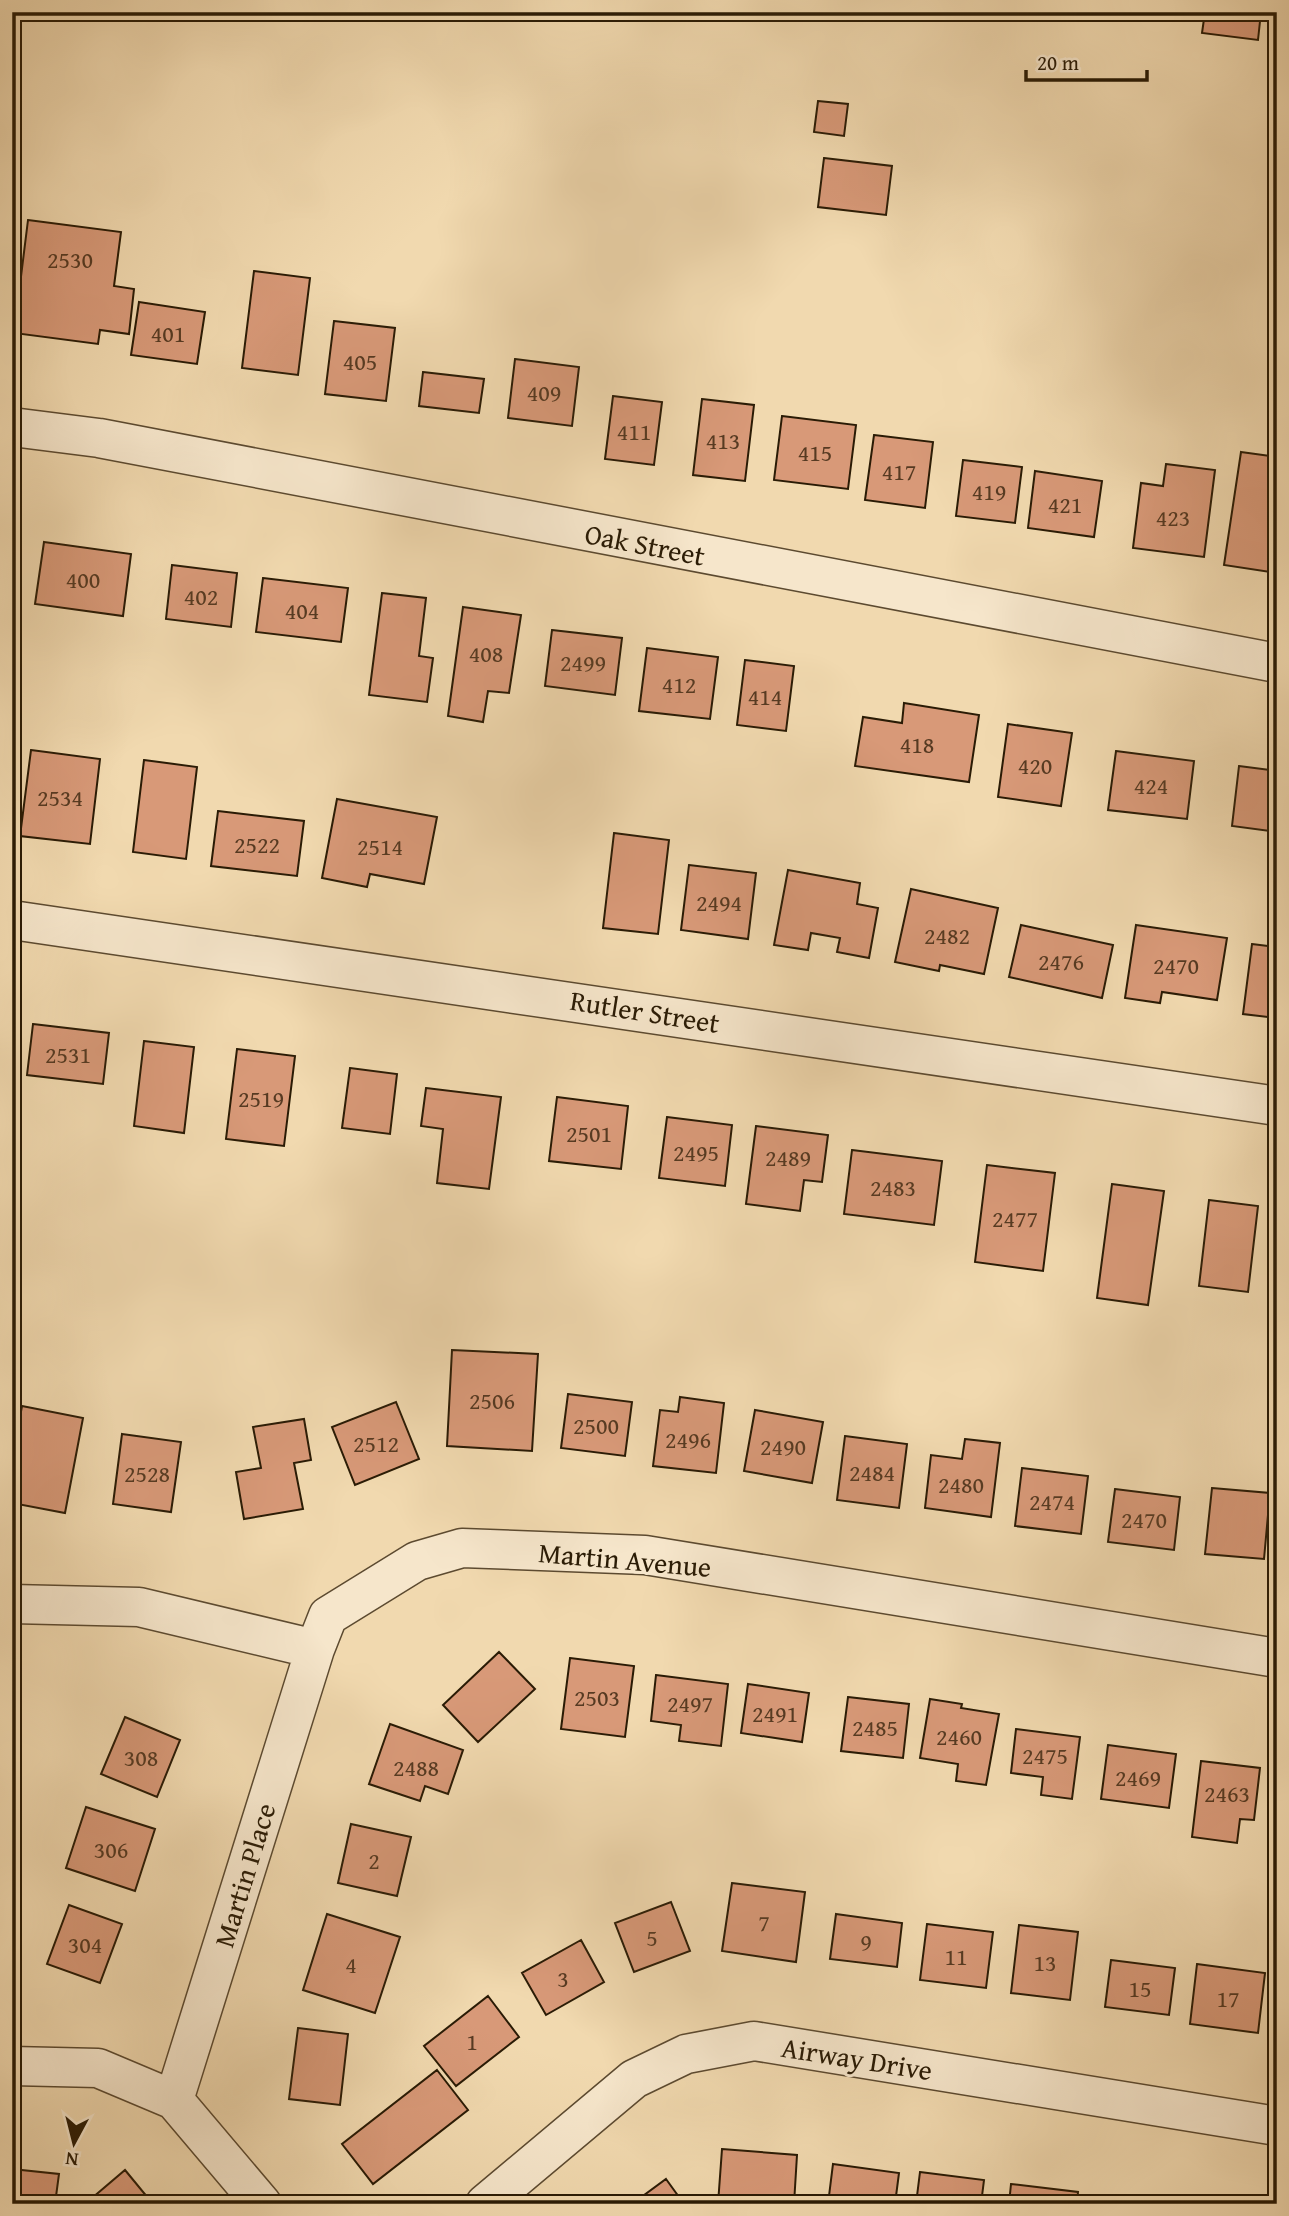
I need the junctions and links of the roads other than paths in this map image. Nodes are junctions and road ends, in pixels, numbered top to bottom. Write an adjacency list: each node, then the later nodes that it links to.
1 (12, 427): 2 (street, Oak Street)
2 (1277, 663)
3 (12, 920): 4 (street, Rutler Street)
4 (1277, 1106)
5 (12, 1604): 6 (street)
6 (315, 1649): 7 (street, Martin Avenue); 9 (street, Martin Place)
7 (1277, 1658)
8 (12, 2066): 9 (street)
9 (174, 2100): 11 (street)
10 (1277, 2126): 12 (street, Airway Drive)
11 (262, 2204)
12 (485, 2204)

